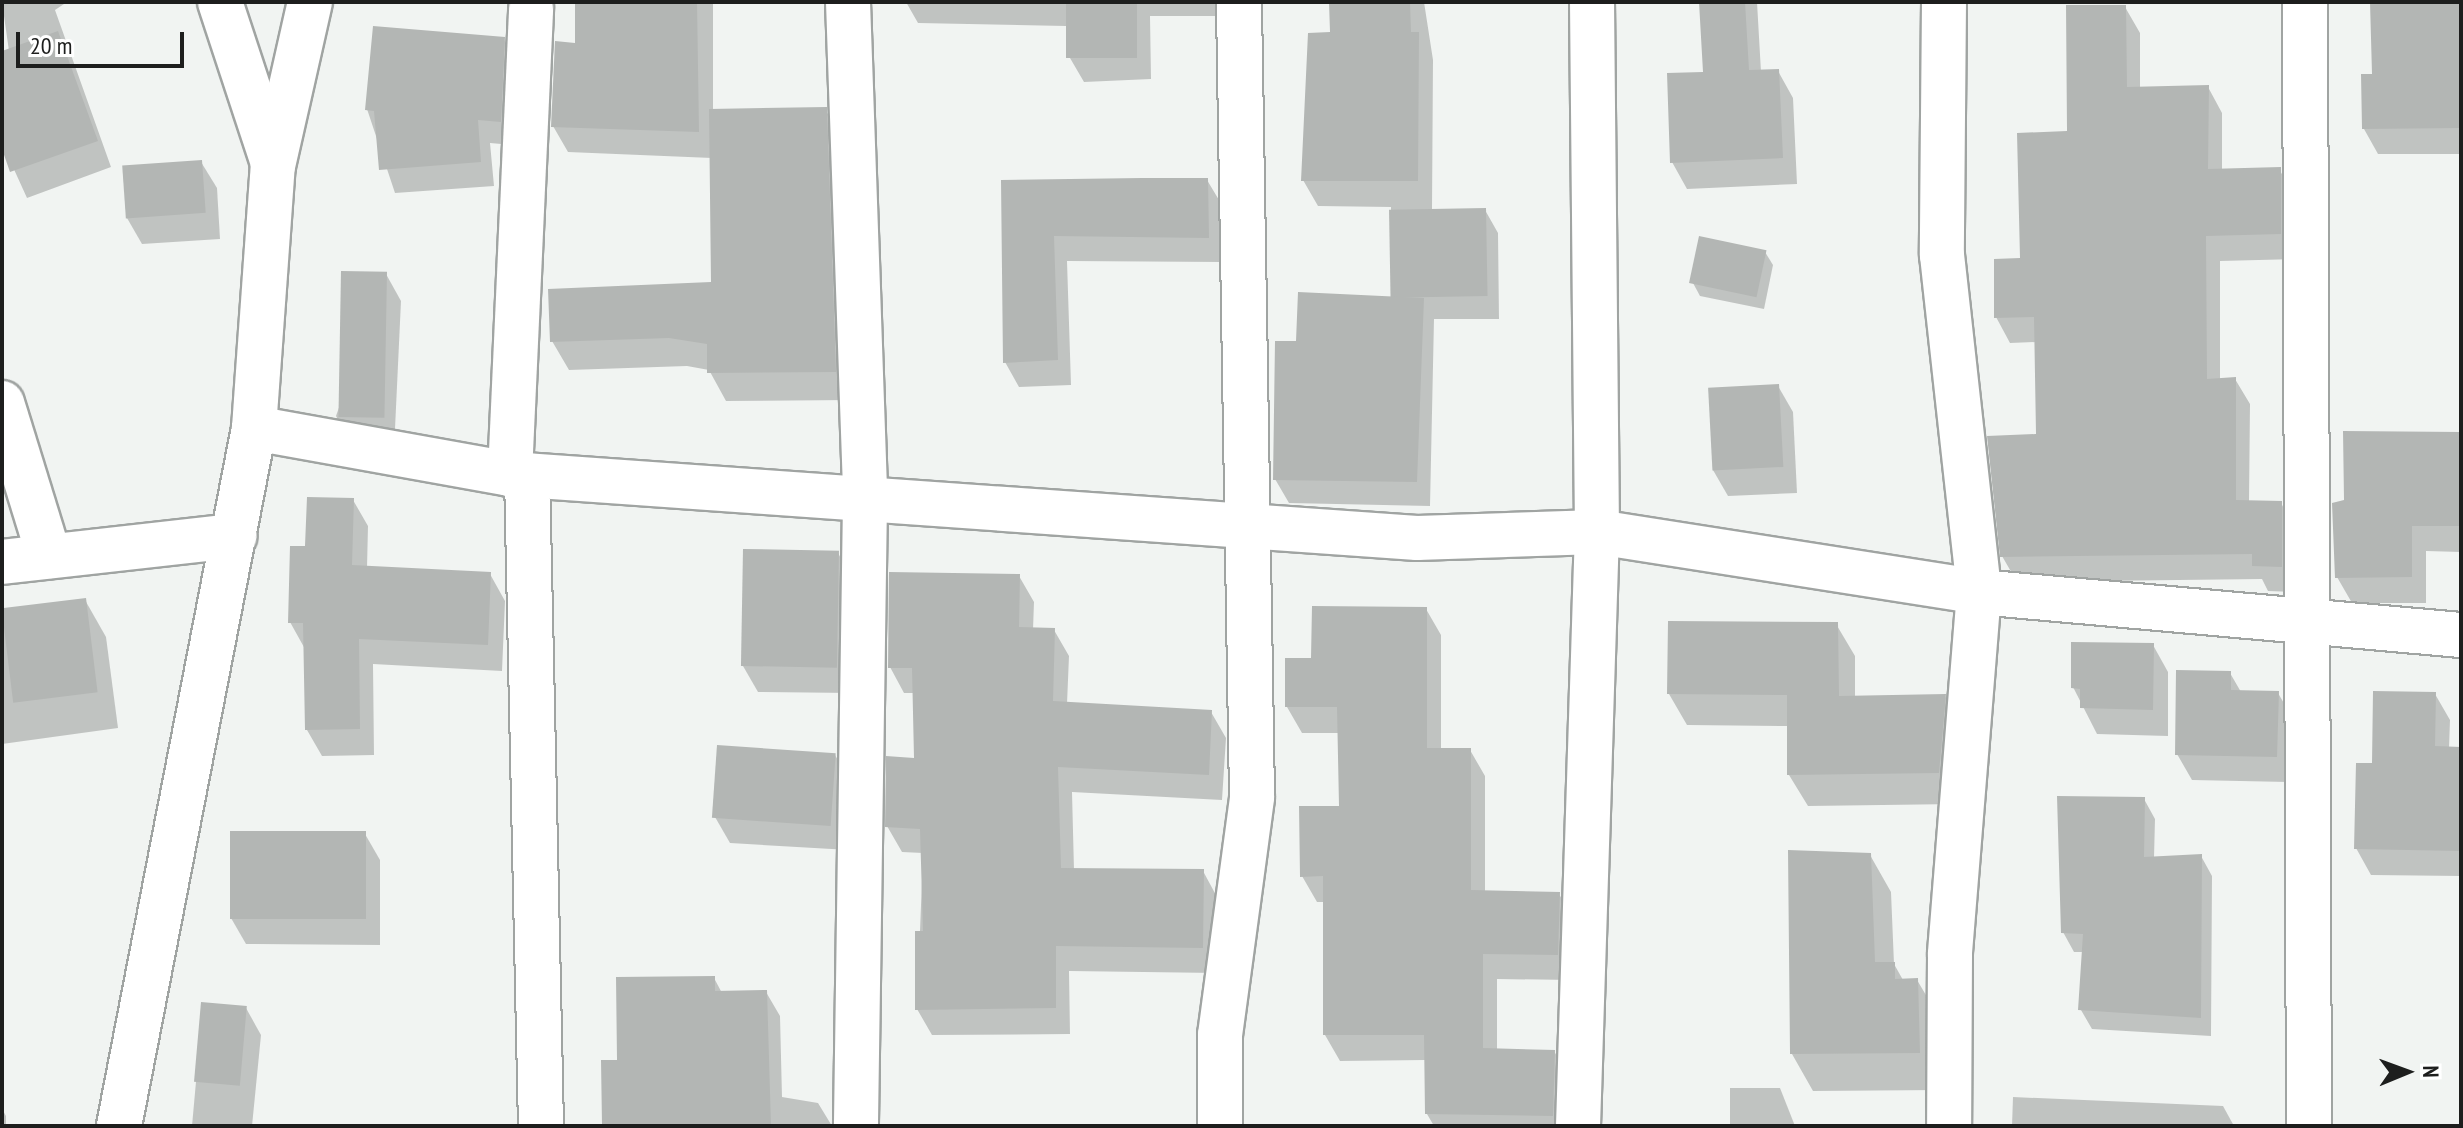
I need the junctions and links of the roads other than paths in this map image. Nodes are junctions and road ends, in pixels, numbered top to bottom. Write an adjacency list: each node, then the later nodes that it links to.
1 (220, 2): 9 (street)
2 (310, 2): 9 (street)
3 (848, 2): 13 (street)
4 (1239, 2): 14 (street)
5 (1592, 2): 15 (street)
6 (1944, 2): 19 (street)
7 (2305, 2): 20 (street)
8 (531, 8): 12 (street)
9 (273, 166): 11 (street)
10 (2, 403): 17 (street)
11 (254, 428): 12 (street); 16 (street)
12 (519, 474): 13 (street); 23 (street)
13 (865, 501): 14 (street); 24 (street)
14 (1245, 524): 15 (street); 25 (street)
15 (1597, 532): 19 (street); 26 (street)
16 (235, 536): 17 (street); 22 (street)
17 (49, 556): 18 (street)
18 (2, 562)
19 (1979, 592): 20 (street); 27 (street)
20 (2305, 625): 21 (street); 28 (street)
21 (2461, 635)
22 (119, 1126)
23 (541, 1126)
24 (856, 1126)
25 (1220, 1126)
26 (1578, 1126)
27 (1949, 1126)
28 (2309, 1126)

